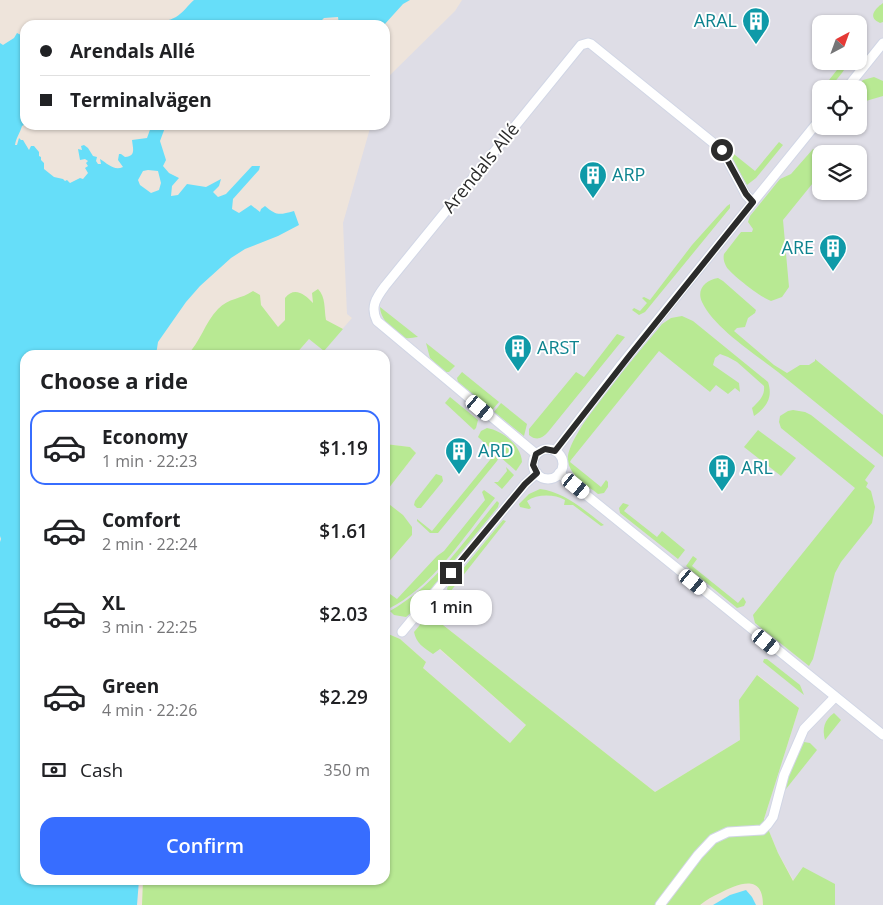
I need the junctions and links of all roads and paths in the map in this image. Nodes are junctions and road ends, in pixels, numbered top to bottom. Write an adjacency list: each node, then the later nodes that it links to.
1 (883, 43): 2 (street)
2 (853, 80)
3 (812, 129): 4 (street)
4 (753, 202): 5 (street); 6 (street, Arendals Allé)
5 (555, 451): 6 (street); 8 (street)
6 (536, 454): 7 (street)
7 (537, 473): 8 (street); 9 (street)
8 (559, 473): 10 (street)
9 (402, 632)
10 (835, 697): 11 (street); 12 (street)
11 (883, 735)
12 (660, 905)

